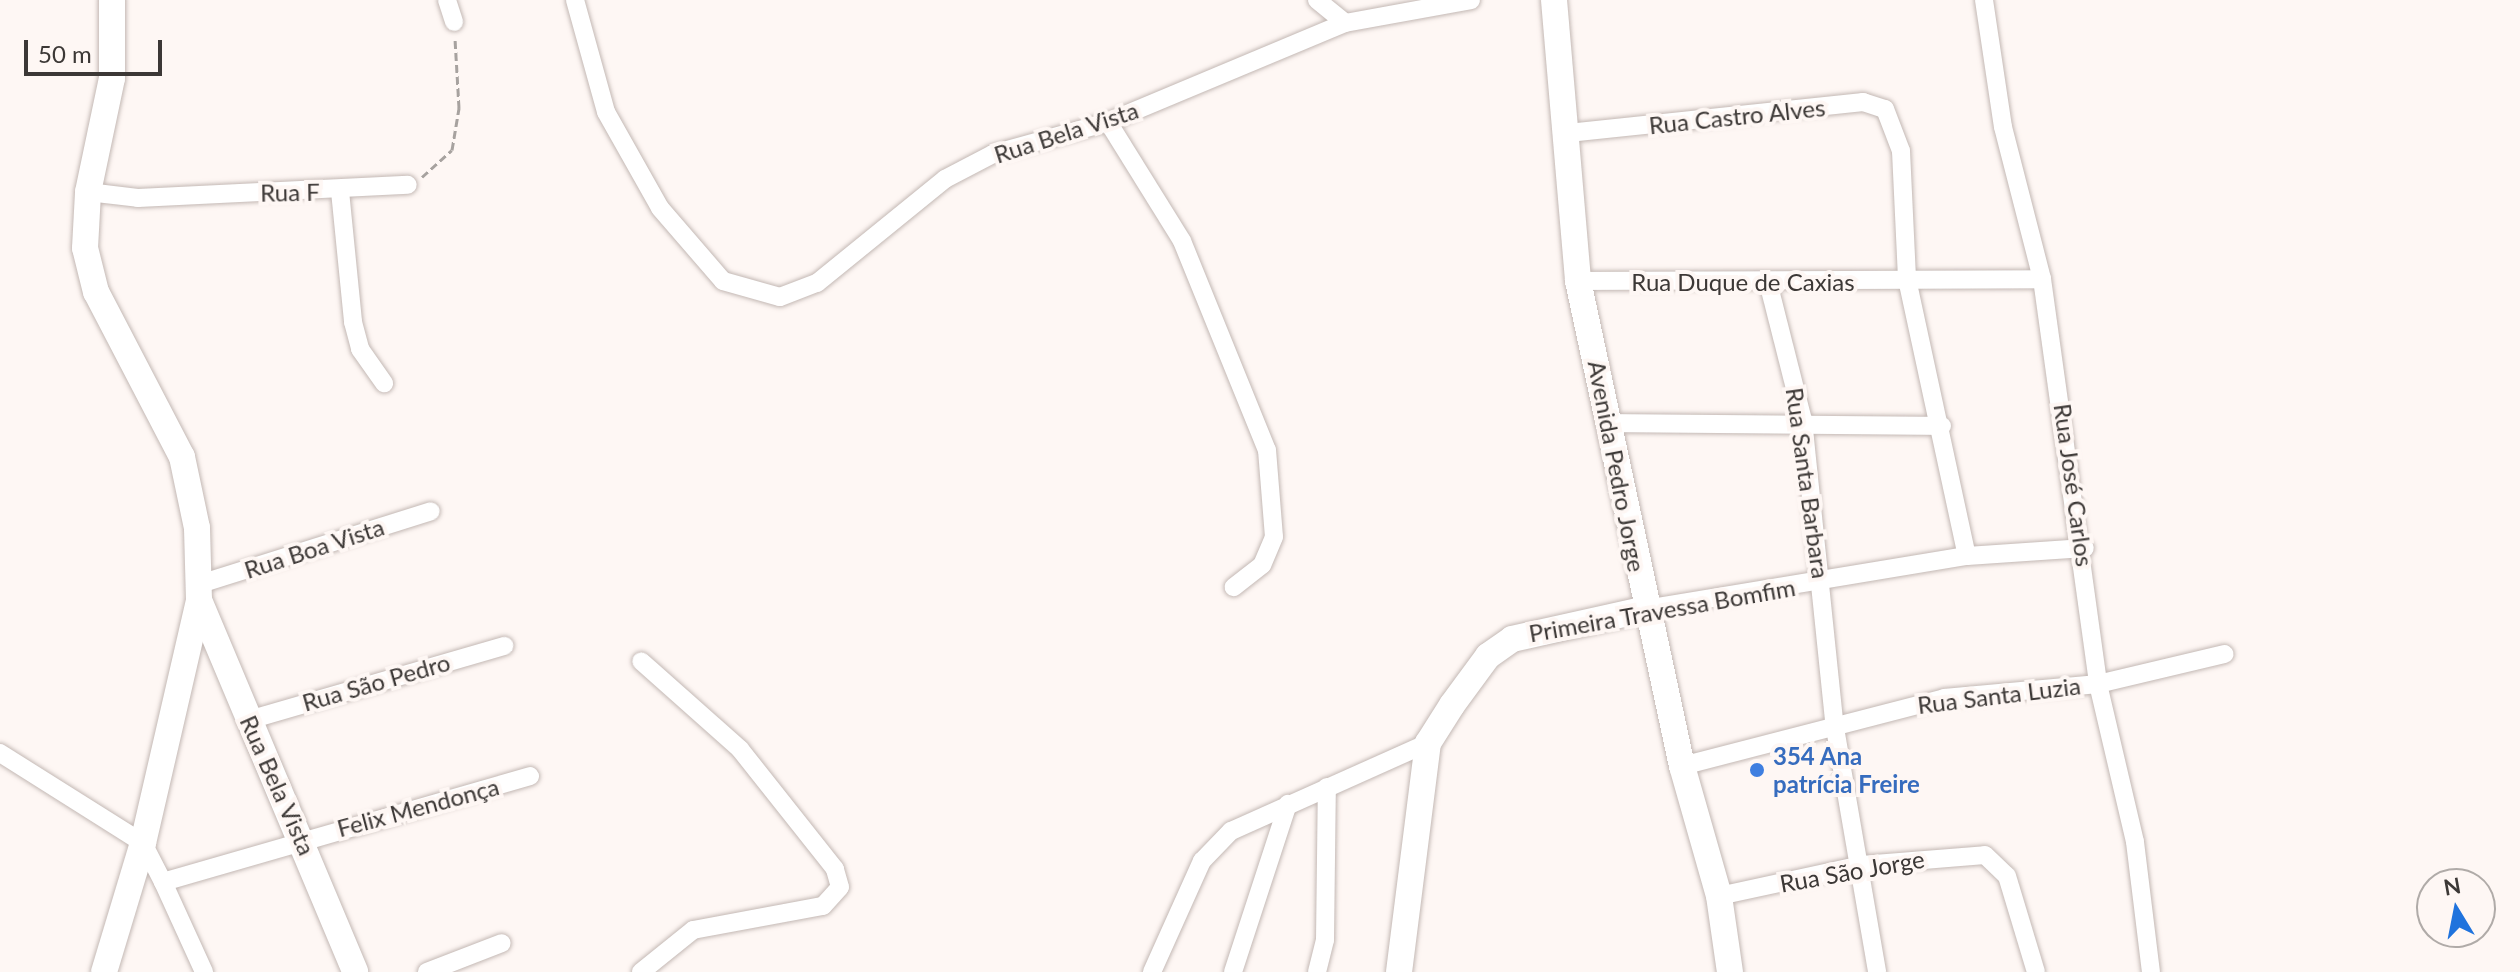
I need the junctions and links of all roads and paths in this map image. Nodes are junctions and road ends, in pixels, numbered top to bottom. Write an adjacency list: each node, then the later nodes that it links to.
1 (112, 0): 14 (street)
2 (447, 0): 8 (street)
3 (575, 0): 10 (street, Rua Bela Vista)
4 (1317, 0): 9 (street)
5 (1471, 0): 9 (street, Rua Bela Vista)
6 (1554, 0): 11 (street, Avenida Pedro Jorge)
7 (1984, 0): 16 (street, Rua José Carlos)
8 (454, 22): 12 (path)
9 (1345, 23): 10 (street, Rua Bela Vista)
10 (1108, 122): 27 (street)
11 (1568, 133): 15 (street, Rua Castro Alves); 17 (street, Avenida Pedro Jorge)
12 (408, 185): 13 (street)
13 (340, 191): 14 (street, Rua F); 19 (street, Rua F)
14 (88, 192): 28 (street)
15 (1907, 279): 16 (street, Rua Duque de Caxias); 18 (street, Rua Duque de Caxias); 22 (street)
16 (2042, 279): 24 (street, Rua José Carlos)
17 (1578, 281): 18 (street, Rua Duque de Caxias); 21 (street, Avenida Pedro Jorge)
18 (1768, 282): 20 (street, Rua Santa Barbara)
19 (384, 383)
20 (1803, 420): 21 (street); 22 (street); 26 (street, Rua Santa Barbara)
21 (1610, 423): 29 (street, Avenida Pedro Jorge)
22 (1942, 426): 25 (street)
23 (431, 511): 28 (street, Rua Boa Vista)
24 (2085, 548): 25 (street, Primeira Travessa Bomfim); 33 (street, Rua José Carlos)
25 (1967, 556): 26 (street, Primeira Travessa Bomfim)
26 (1823, 581): 29 (street, Primeira Travessa Bomfim); 35 (street, Rua Santa Barbara)
27 (1234, 587)
28 (198, 592): 34 (street, Rua Bela Vista); 43 (street)
29 (1646, 609): 36 (street, Primeira Travessa Bomfim); 38 (street, Avenida Pedro Jorge)
30 (504, 646): 34 (street, Rua São Pedro)
31 (2225, 654): 33 (street, Rua Santa Luzia)
32 (641, 661): 52 (street)
33 (2098, 684): 35 (street, Rua Santa Luzia); 60 (street, Rua José Carlos)
34 (249, 720): 42 (street, Rua Bela Vista)
35 (1835, 728): 38 (street, Rua Santa Luzia); 44 (street, Rua Santa Barbara)
36 (1428, 743): 40 (street); 56 (street)
37 (0, 753): 43 (street)
38 (1682, 766): 46 (street, Avenida Pedro Jorge)
39 (530, 776): 42 (street, Felix Mendonça)
40 (1327, 787): 41 (street); 55 (street)
41 (1288, 804): 53 (street); 54 (street)
42 (303, 839): 45 (street, Felix Mendonça); 50 (street, Rua Bela Vista)
43 (143, 843): 45 (street); 48 (street)
44 (1862, 865): 46 (street, Rua São Jorge); 58 (street, Rua Santa Barbara); 59 (street, Rua São Jorge)
45 (163, 882): 49 (street)
46 (1719, 896): 57 (street, Avenida Pedro Jorge)
47 (502, 943): 51 (street)
48 (104, 972)
49 (204, 972)
50 (355, 972)
51 (427, 972)
52 (641, 972)
53 (1152, 972)
54 (1233, 972)
55 (1317, 972)
56 (1399, 972)
57 (1730, 972)
58 (1877, 972)
59 (2036, 972)
60 (2151, 972)

